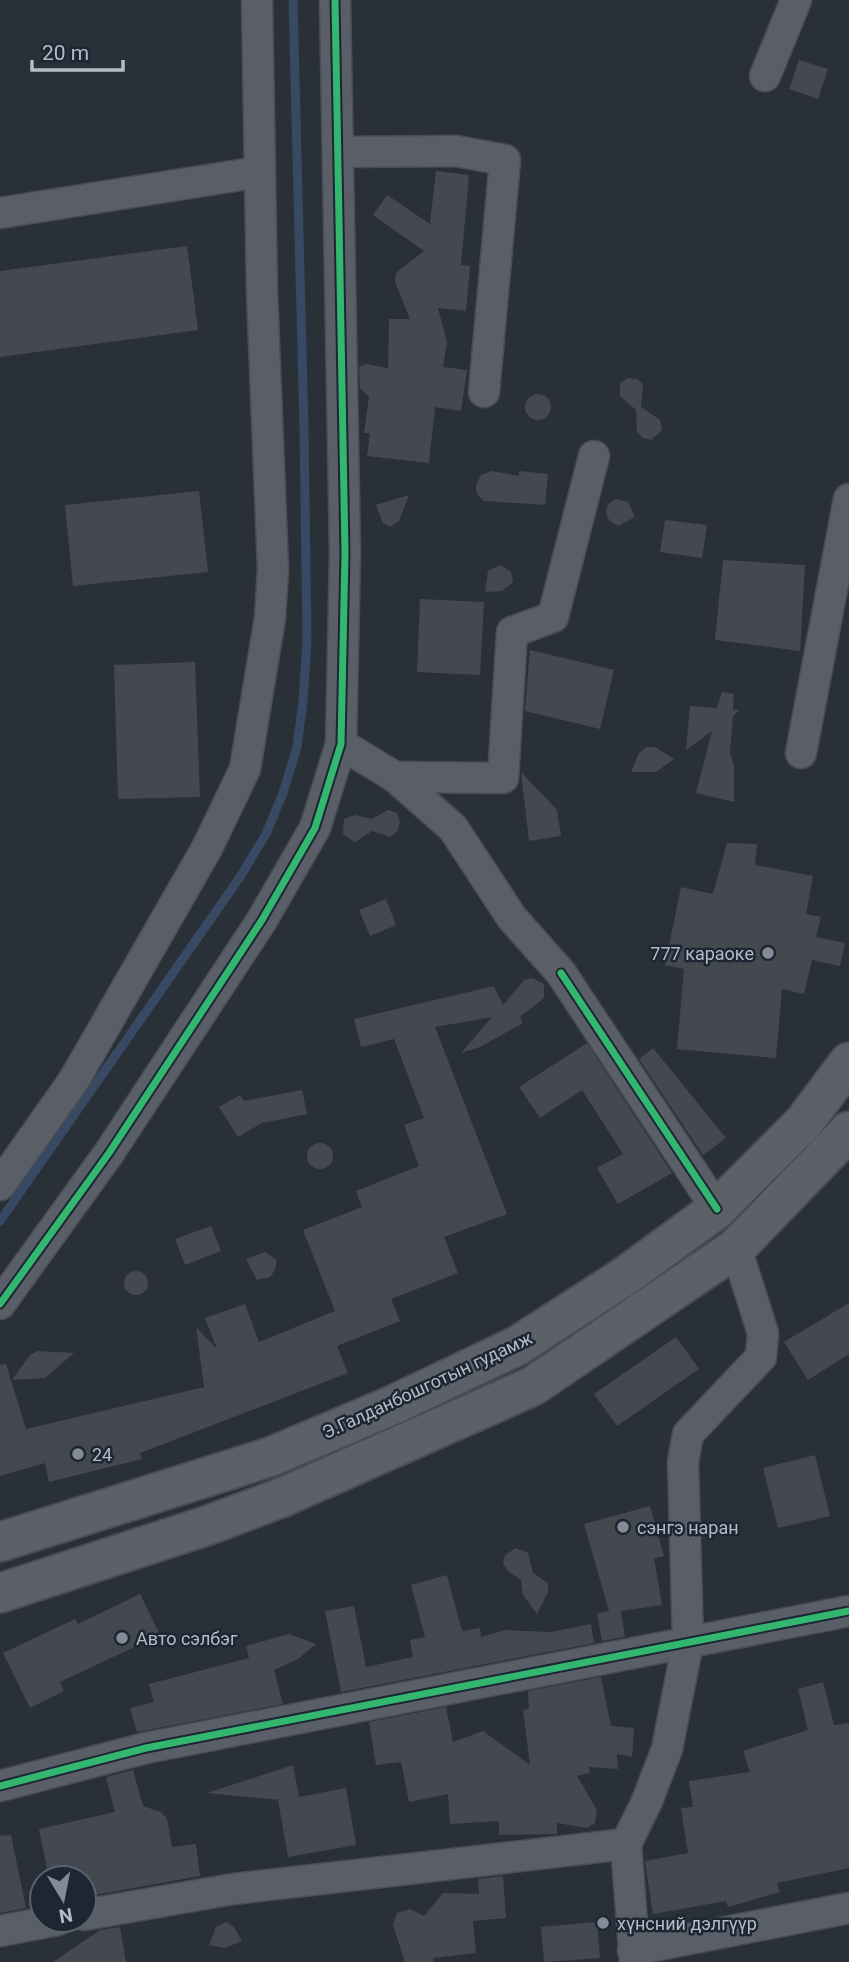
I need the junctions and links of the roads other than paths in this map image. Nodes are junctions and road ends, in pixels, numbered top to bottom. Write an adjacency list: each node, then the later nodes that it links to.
1 (257, 0): 6 (street)
2 (335, 0): 5 (street)
3 (796, 0): 4 (street)
4 (765, 76)
5 (338, 152): 8 (street); 11 (street)
6 (259, 172): 7 (street); 16 (street)
7 (0, 212)
8 (484, 392)
9 (594, 456): 13 (street)
10 (849, 499): 12 (street)
11 (341, 744): 13 (street); 19 (street)
12 (801, 753)
13 (395, 778): 17 (street)
14 (849, 1062): 17 (main road, Э.Галданбошготын гудамж)
15 (846, 1140): 18 (main road)
16 (0, 1185)
17 (718, 1209): 20 (main road, Э.Галданбошготын гудамж)
18 (736, 1248): 21 (main road); 23 (street)
19 (0, 1304)
20 (0, 1542)
21 (0, 1592)
22 (849, 1611): 23 (street)
23 (688, 1642): 24 (street); 25 (street)
24 (0, 1786)
25 (626, 1844): 27 (street); 30 (street)
26 (849, 1908): 30 (street)
27 (98, 1913)
28 (28, 1926): 29 (street)
29 (0, 1931)
30 (634, 1956)

